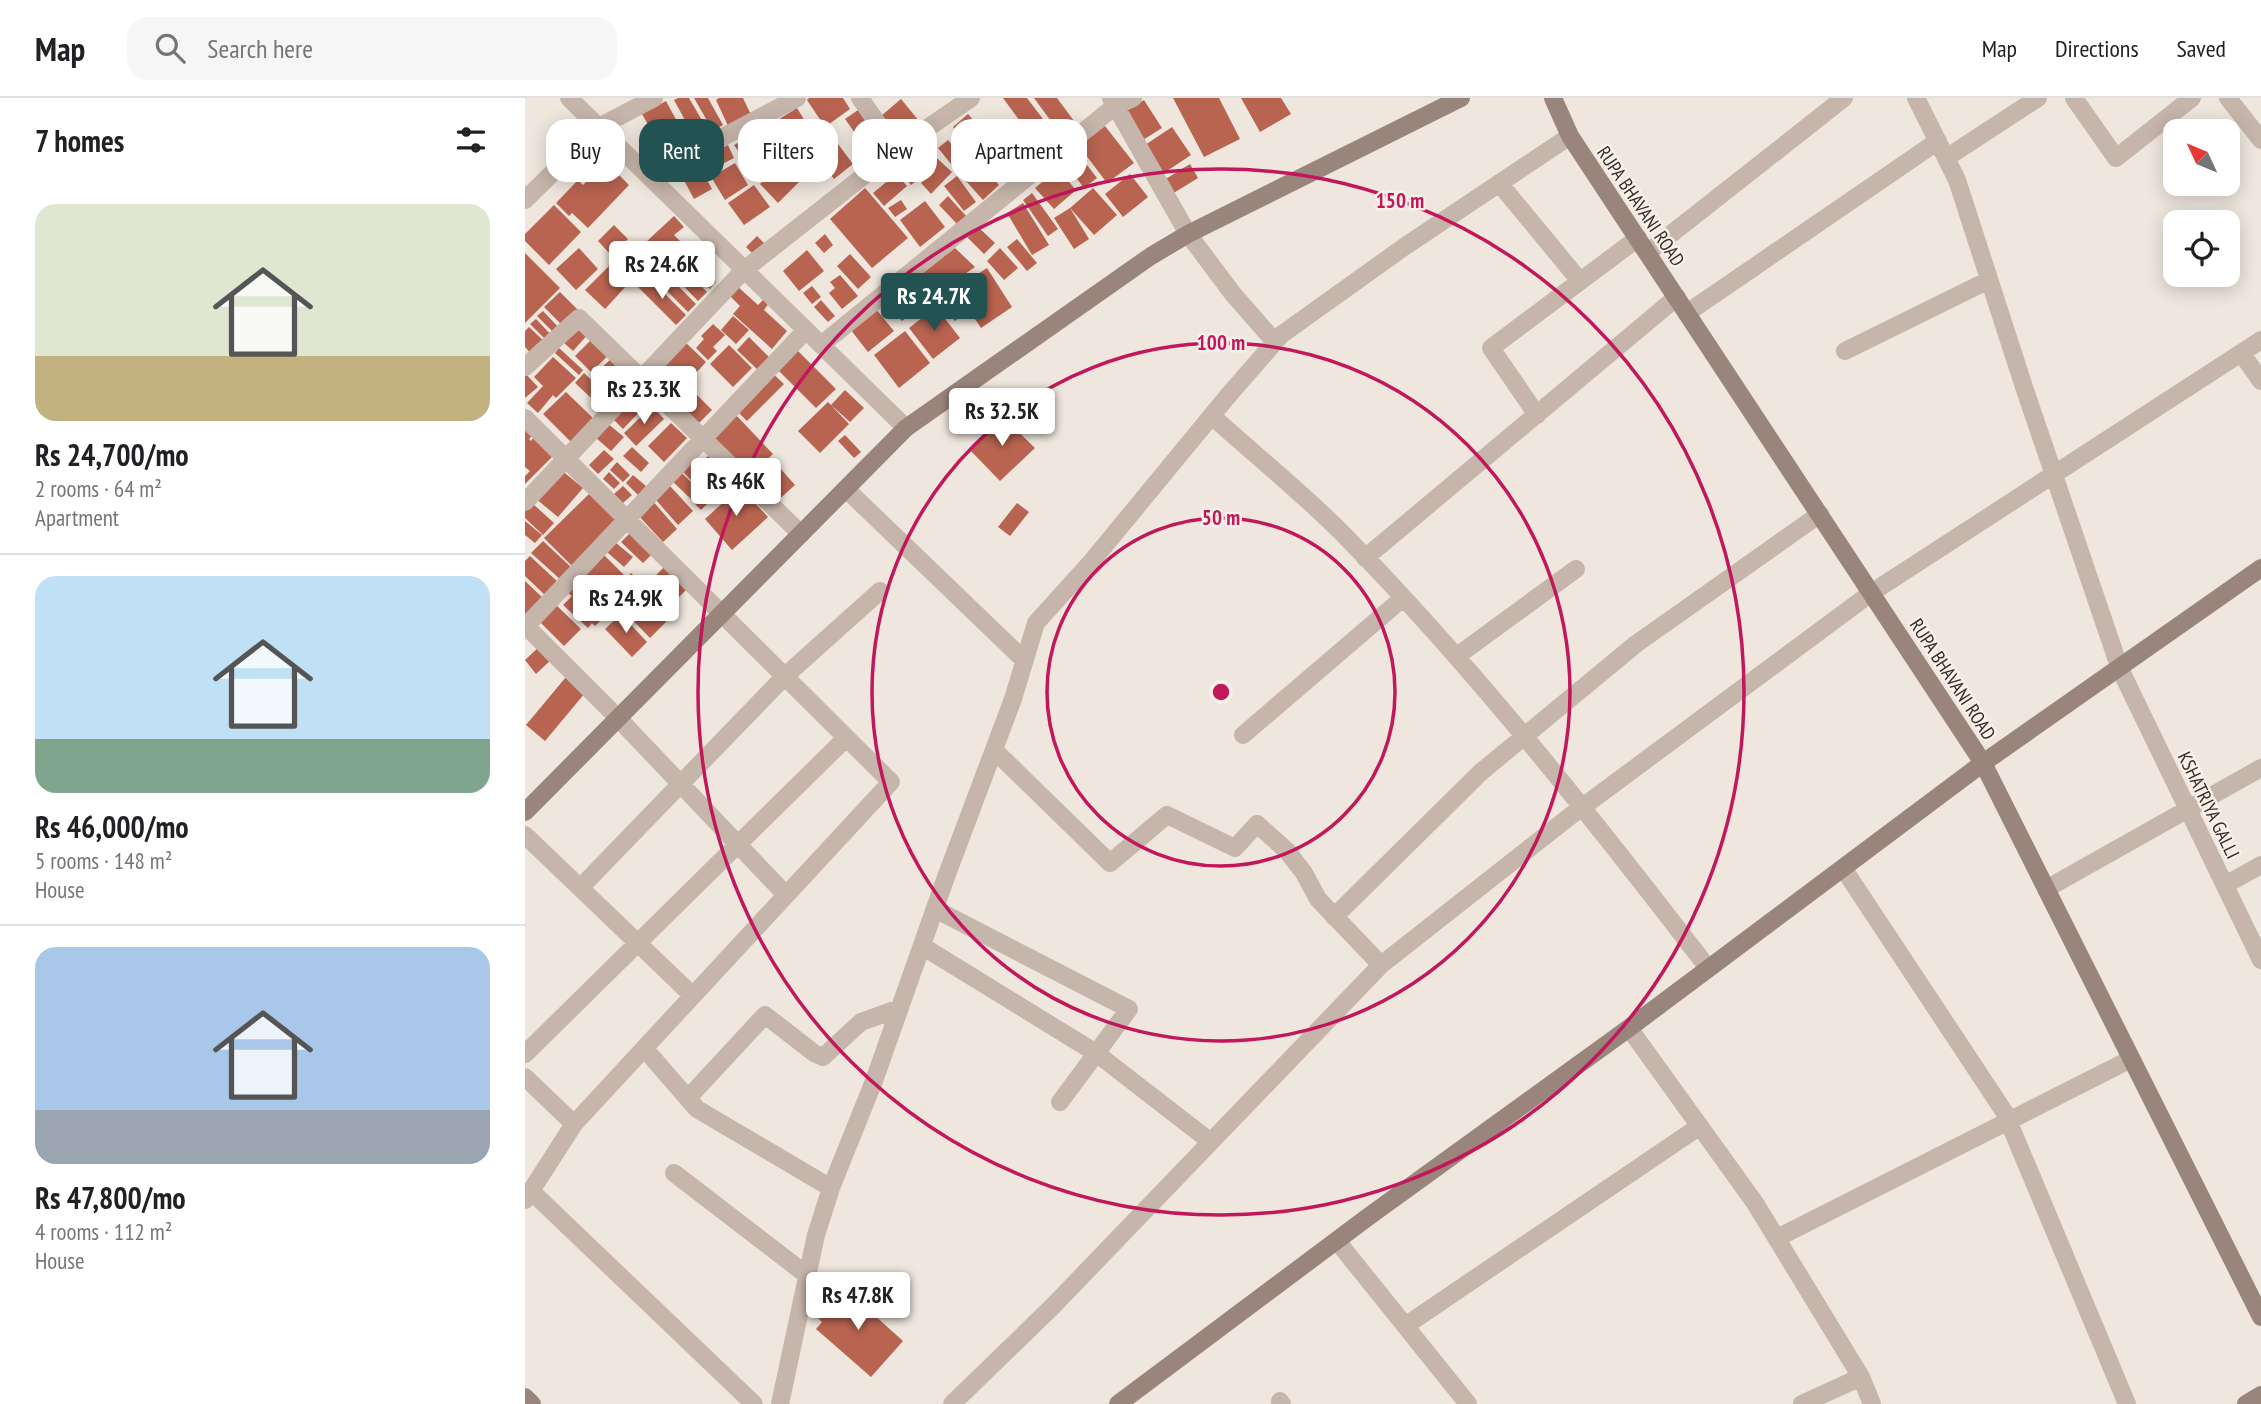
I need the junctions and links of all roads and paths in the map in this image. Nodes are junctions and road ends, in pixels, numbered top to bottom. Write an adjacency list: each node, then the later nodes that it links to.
1 (569, 98): 17 (street)
2 (654, 98): 18 (street)
3 (797, 98): 21 (street)
4 (860, 98): 19 (street)
5 (971, 98): 20 (street)
6 (1133, 98): 15 (street)
7 (1461, 98): 16 (street)
8 (1553, 98): 22 (street, RUPA BHAVANI ROAD)
9 (1844, 98): 34 (street)
10 (1916, 98): 24 (street, KSHATRIYA GALLI)
11 (2038, 98): 26 (street)
12 (2074, 98): 13 (street)
13 (2192, 98)
14 (2228, 98): 23 (street)
15 (1113, 102): 33 (street); 43 (street)
16 (1439, 103): 33 (street)
17 (591, 119)
18 (614, 119)
19 (874, 119)
20 (937, 121)
21 (724, 136)
22 (1570, 136): 31 (street); 34 (street, RUPA BHAVANI ROAD)
23 (2261, 140)
24 (1938, 141): 26 (street, KSHATRIYA GALLI); 39 (street)
25 (625, 152): 27 (street)
26 (1946, 158): 36 (street, KSHATRIYA GALLI)
27 (639, 166)
28 (546, 179): 32 (street)
29 (655, 182): 35 (street)
30 (855, 182): 35 (street)
31 (1499, 183): 37 (street); 42 (street)
32 (525, 200)
33 (1188, 234): 42 (street); 52 (street)
34 (1643, 246): 37 (street); 38 (street, RUPA BHAVANI ROAD)
35 (744, 270): 40 (street); 47 (street)
36 (1989, 280): 44 (street); 55 (street, KSHATRIYA GALLI)
37 (1580, 281): 50 (street)
38 (1677, 297): 39 (street, RUPA BHAVANI ROAD); 50 (street)
39 (1687, 313): 58 (street, RUPA BHAVANI ROAD)
40 (806, 330): 43 (street); 53 (street)
41 (2261, 340): 45 (street)
42 (1275, 342): 49 (street)
43 (821, 345): 52 (street)
44 (1845, 351)
45 (2242, 354): 48 (street); 55 (street)
46 (525, 367): 47 (street)
47 (641, 379): 53 (street); 54 (street)
48 (2261, 381)
49 (1212, 415): 61 (street); 70 (street)
50 (1537, 415): 61 (street)
51 (525, 418): 54 (street)
52 (906, 428): 56 (street)
53 (703, 439): 59 (street); 60 (street)
54 (566, 459): 57 (street); 59 (street)
55 (2053, 473): 65 (street); 71 (street, KSHATRIYA GALLI)
56 (846, 489): 60 (street); 70 (street)
57 (525, 502)
58 (1820, 514): 65 (street, RUPA BHAVANI ROAD); 75 (street)
59 (627, 520): 67 (street); 68 (street)
60 (801, 534): 67 (street)
61 (1365, 558): 66 (street)
62 (2261, 568): 71 (street)
63 (1576, 569): 69 (street)
64 (880, 591): 72 (street)
65 (1871, 593): 78 (street, RUPA BHAVANI ROAD); 81 (street)
66 (1402, 598): 69 (street); 74 (street)
67 (721, 614): 72 (street); 73 (street)
68 (525, 626): 73 (street)
69 (1457, 656): 75 (street)
70 (1024, 660): 77 (street)
71 (2120, 669): 78 (street); 82 (street, KSHATRIYA GALLI)
72 (784, 677): 76 (street); 80 (street)
73 (618, 718): 80 (street); 83 (street)
74 (1244, 735)
75 (1524, 737): 81 (street); 93 (street)
76 (846, 738): 85 (street); 91 (street)
77 (993, 750): 92 (street); 93 (street)
78 (1983, 763): 87 (street); 90 (street, RUPA BHAVANI ROAD)
79 (2261, 768): 82 (street)
80 (680, 784): 85 (street); 89 (street)
81 (1582, 807): 97 (street); 98 (street)
82 (2188, 811): 88 (street, KSHATRIYA GALLI); 90 (street)
83 (525, 812)
84 (525, 835): 89 (street)
85 (738, 845): 91 (street); 94 (street)
86 (2261, 864): 88 (street)
87 (1843, 868): 98 (street); 109 (street)
88 (2225, 885): 96 (street, KSHATRIYA GALLI)
89 (580, 888): 94 (street)
90 (2046, 889): 105 (street, RUPA BHAVANI ROAD)
91 (786, 895): 99 (street)
92 (935, 909): 95 (street); 103 (street)
93 (1334, 917): 97 (street)
94 (637, 943): 99 (street); 104 (street)
95 (922, 946): 100 (street); 103 (street)
96 (2261, 960)
97 (1381, 965): 112 (street)
98 (1708, 968): 101 (street)
99 (693, 996): 102 (street)
100 (900, 1008): 107 (street); 114 (street)
101 (1629, 1028): 111 (street); 117 (street)
102 (644, 1048): 107 (street); 110 (street)
103 (1095, 1053): 108 (street); 112 (street)
104 (525, 1054)
105 (2131, 1059): 109 (street); 119 (street, RUPA BHAVANI ROAD)
106 (525, 1077): 110 (street)
107 (688, 1098): 114 (street)
108 (1060, 1102)
109 (2008, 1121): 116 (street); 132 (street)
110 (574, 1124): 115 (street)
111 (1700, 1126): 116 (street); 120 (street)
112 (1211, 1142): 127 (street)
113 (674, 1173): 118 (street)
114 (831, 1188): 118 (street)
115 (528, 1196): 125 (street)
116 (1777, 1238): 121 (street)
117 (1336, 1241): 120 (street); 128 (street)
118 (808, 1276): 126 (street)
119 (2261, 1317)
120 (1405, 1326): 129 (street)
121 (1861, 1377): 130 (street); 131 (street)
122 (2261, 1395): 133 (street)
123 (525, 1397): 124 (street)
124 (532, 1404)
125 (754, 1404)
126 (780, 1404)
127 (952, 1404)
128 (1118, 1404)
129 (1468, 1404)
130 (1801, 1404)
131 (1872, 1404)
132 (2127, 1404)
133 (2246, 1404)

